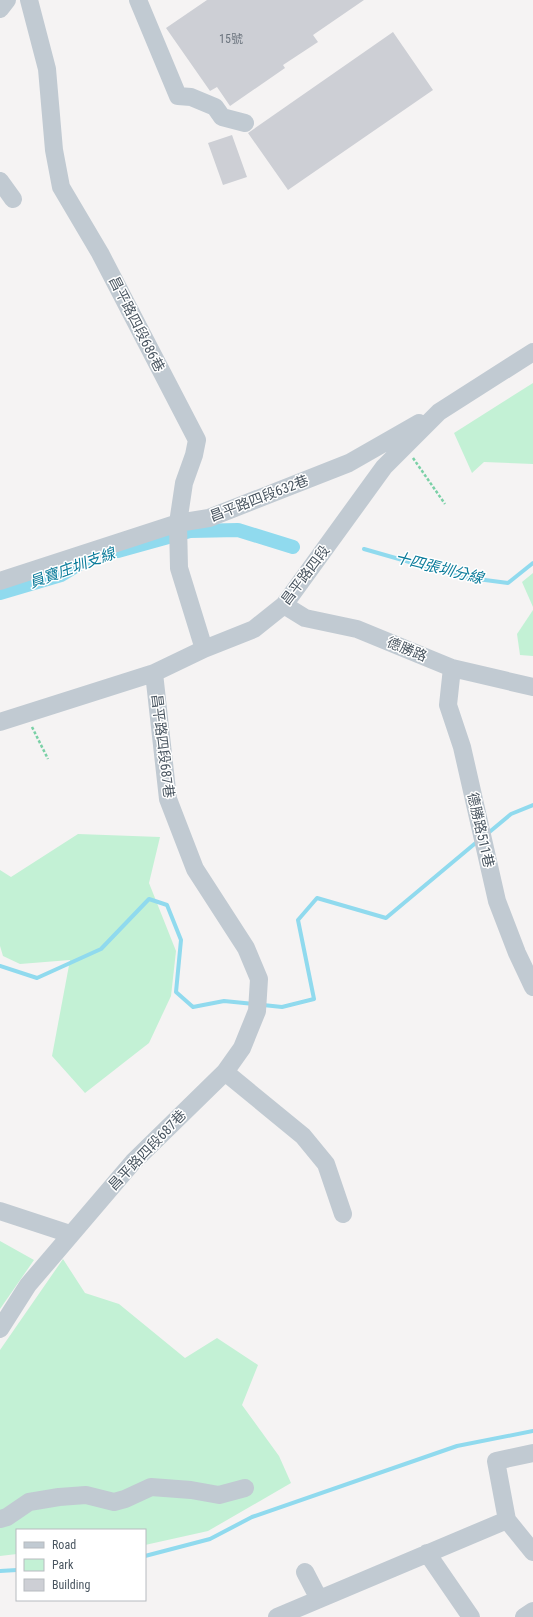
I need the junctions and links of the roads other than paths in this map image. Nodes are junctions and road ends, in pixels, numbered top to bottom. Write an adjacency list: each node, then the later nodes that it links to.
1 (7, 0): 4 (street)
2 (28, 0): 10 (street, 昌平路四段686巷)
3 (138, 0): 5 (street)
4 (0, 9)
5 (245, 123)
6 (0, 182): 7 (street)
7 (13, 199)
8 (533, 352): 9 (street, 昌平路四段)
9 (439, 412): 10 (street, 昌平路四段632巷); 12 (street, 昌平路四段)
10 (178, 523): 11 (street, 昌平路四段632巷); 13 (street, 昌平路四段686巷)
11 (0, 581)
12 (284, 605): 13 (street, 昌平路四段); 14 (street, 德勝路)
13 (204, 649): 15 (street, 昌平路四段)
14 (452, 668): 16 (street, 德勝路); 18 (street, 德勝路511巷)
15 (154, 673): 17 (street, 昌平路四段); 19 (street, 昌平路四段687巷)
16 (533, 687)
17 (0, 722)
18 (533, 987)
19 (225, 1072): 21 (street); 22 (street, 昌平路四段687巷)
20 (0, 1211): 22 (street)
21 (343, 1214)
22 (70, 1234): 23 (street, 昌平路四段687巷)
23 (0, 1329)
24 (533, 1453): 27 (street)
25 (245, 1488): 26 (street)
26 (0, 1519)
27 (507, 1520): 28 (street); 29 (street)
28 (533, 1552)
29 (427, 1554): 31 (street); 34 (street)
30 (305, 1572): 31 (street)
31 (319, 1599): 33 (street)
32 (533, 1611): 35 (street)
33 (277, 1617)
34 (471, 1617)
35 (524, 1617)

